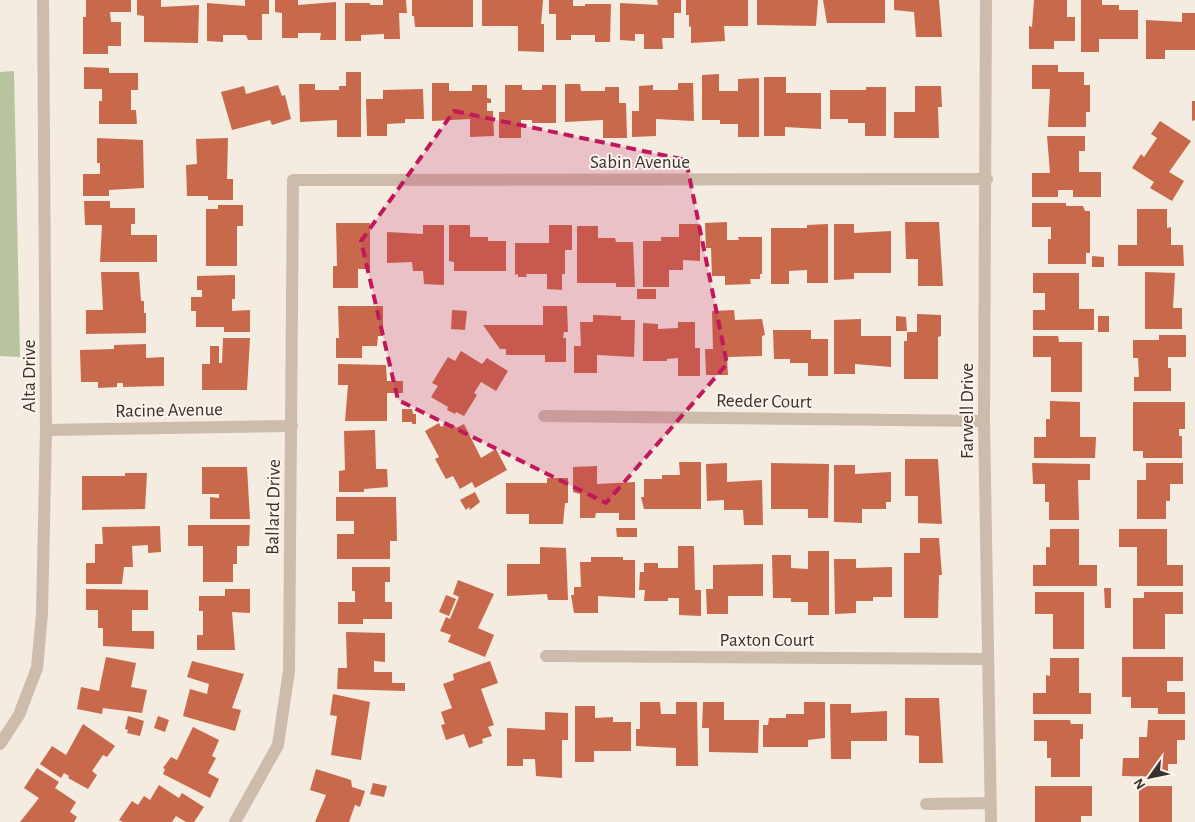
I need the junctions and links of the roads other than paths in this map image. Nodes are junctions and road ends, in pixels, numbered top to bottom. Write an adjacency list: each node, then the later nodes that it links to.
1 (43, 0): 8 (street, Alta Drive)
2 (986, 0): 3 (street, Farwell Drive)
3 (987, 179): 4 (street, Sabin Avenue); 6 (street, Farwell Drive)
4 (293, 180): 7 (street, Ballard Drive)
5 (544, 416): 6 (street, Reeder Court)
6 (984, 421): 10 (street, Farwell Drive)
7 (292, 426): 8 (street, Racine Avenue); 14 (street, Ballard Drive)
8 (46, 430): 11 (street, Alta Drive)
9 (546, 656): 10 (street, Paxton Court)
10 (988, 659): 12 (street, Farwell Drive)
11 (0, 744)
12 (990, 803): 13 (street); 15 (street, Farwell Drive)
13 (926, 804)
14 (235, 822)
15 (991, 822)

